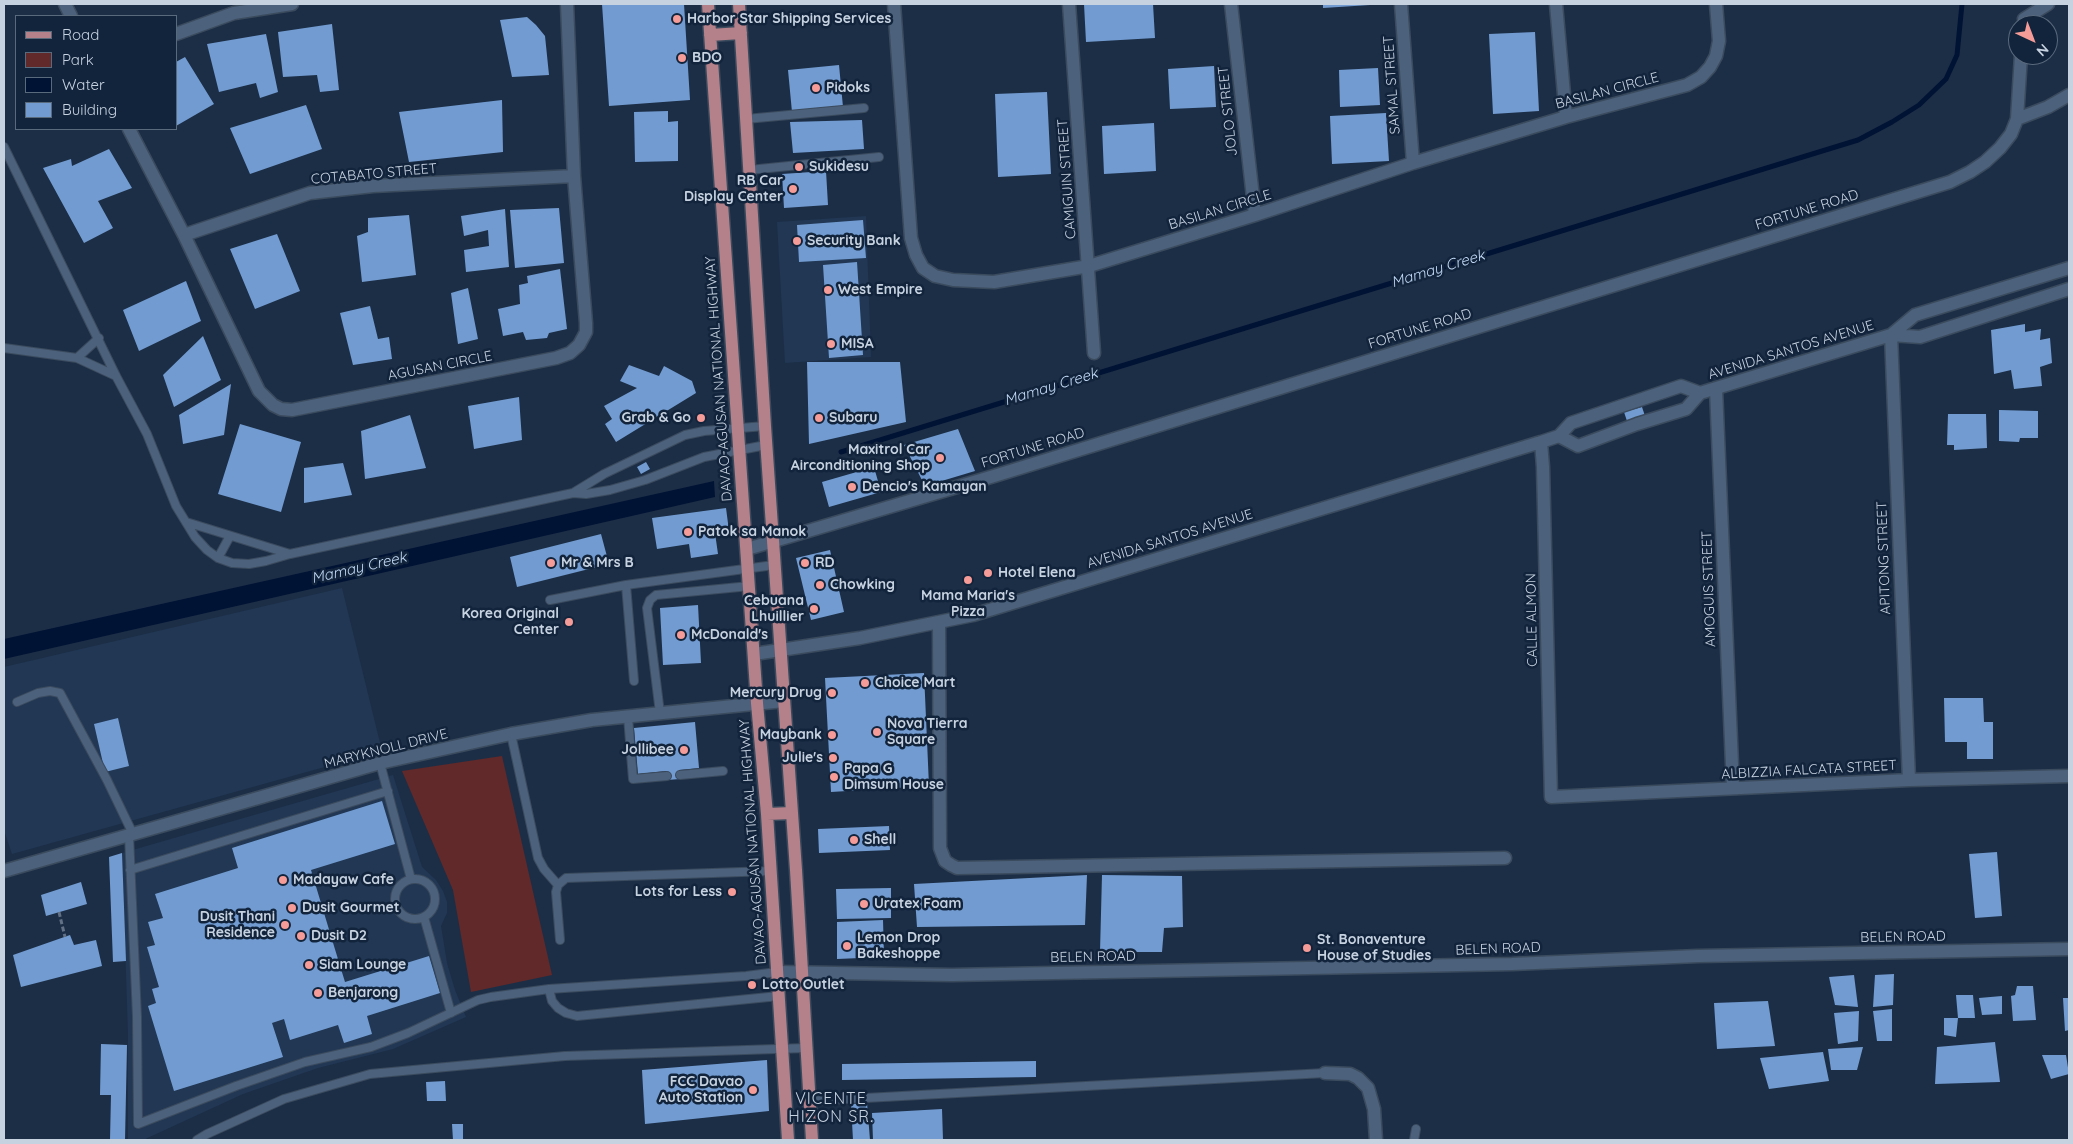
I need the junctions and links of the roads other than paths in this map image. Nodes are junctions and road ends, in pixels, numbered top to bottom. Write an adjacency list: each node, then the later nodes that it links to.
1 (292, 4): 13 (street)
2 (567, 4): 27 (street, AGUSAN CIRCLE)
3 (708, 4): 15 (main road, DAVAO-AGUSAN NATIONAL HIGHWAY)
4 (739, 4): 14 (main road)
5 (894, 4): 30 (street, BASILAN CIRCLE)
6 (1068, 4): 30 (street, CAMIGUIN STREET)
7 (1231, 4): 28 (street, JOLO STREET)
8 (1401, 4): 25 (street, SAMAL STREET)
9 (1556, 4): 19 (street)
10 (1716, 4): 19 (street, BASILAN CIRCLE)
11 (2048, 4): 12 (street)
12 (2033, 15)
13 (178, 33)
14 (741, 33): 15 (main road); 20 (main road)
15 (710, 35): 42 (main road, DAVAO-AGUSAN NATIONAL HIGHWAY)
16 (2020, 65): 21 (street, FORTUNE ROAD)
17 (2069, 95): 21 (street)
18 (864, 108): 20 (lane)
19 (1566, 117): 25 (street, BASILAN CIRCLE)
20 (746, 119): 26 (main road)
21 (2017, 120): 50 (street, FORTUNE ROAD)
22 (130, 130): 29 (street, AGUSAN CIRCLE)
23 (4, 147): 34 (lane)
24 (879, 157): 26 (lane)
25 (1413, 163): 28 (street, BASILAN CIRCLE)
26 (749, 170): 41 (main road)
27 (574, 176): 29 (street, COTABATO STREET); 29 (street, AGUSAN CIRCLE)
28 (1255, 215): 30 (street, BASILAN CIRCLE)
29 (184, 235)
30 (1089, 266): 36 (street, CAMIGUIN STREET)
31 (2069, 268): 33 (street, AVENIDA SANTOS AVENUE)
32 (2069, 289): 33 (street, AVENIDA SANTOS AVENUE)
33 (1891, 335): 39 (street, AVENIDA SANTOS AVENUE); 74 (street, APITONG STREET)
34 (99, 338): 37 (lane); 38 (lane)
35 (4, 348): 37 (lane)
36 (1094, 353)
37 (77, 358): 38 (lane)
38 (116, 376): 48 (lane)
39 (1716, 389): 40 (street, AVENIDA SANTOS AVENUE); 75 (street, AMOGUIS STREET)
40 (1700, 393): 43 (street, AVENIDA SANTOS AVENUE); 43 (street, AVENIDA SANTOS AVENUE)
41 (765, 426): 42 (lane); 45 (main road)
42 (738, 428): 46 (main road, DAVAO-AGUSAN NATIONAL HIGHWAY); 47 (lane)
43 (1559, 436): 44 (street, AVENIDA SANTOS AVENUE)
44 (1541, 442): 59 (street, AVENIDA SANTOS AVENUE); 77 (street, CALLE ALMON)
45 (766, 445): 46 (lane); 50 (main road)
46 (740, 450): 47 (lane); 51 (main road, DAVAO-AGUSAN NATIONAL HIGHWAY)
47 (573, 493): 52 (lane)
48 (186, 522): 49 (lane); 53 (lane)
49 (230, 536): 52 (lane); 53 (lane)
50 (773, 542): 51 (street, FORTUNE ROAD); 54 (main road)
51 (747, 549): 55 (main road, DAVAO-AGUSAN NATIONAL HIGHWAY)
52 (290, 554): 53 (lane)
53 (218, 558)
54 (774, 565): 55 (lane); 60 (main road)
55 (748, 568): 56 (lane); 57 (main road, DAVAO-AGUSAN NATIONAL HIGHWAY)
56 (626, 585): 58 (lane); 62 (lane)
57 (750, 586): 61 (main road, DAVAO-AGUSAN NATIONAL HIGHWAY); 66 (lane)
58 (550, 600)
59 (939, 623): 60 (street, AVENIDA SANTOS AVENUE); 81 (street)
60 (780, 650): 61 (street, AVENIDA SANTOS AVENUE); 63 (main road)
61 (754, 654): 65 (main road, DAVAO-AGUSAN NATIONAL HIGHWAY)
62 (634, 681)
63 (784, 700): 65 (street, MARYKNOLL DRIVE); 78 (main road)
64 (17, 702): 80 (lane)
65 (758, 703): 66 (street, MARYKNOLL DRIVE); 79 (main road, DAVAO-AGUSAN NATIONAL HIGHWAY)
66 (660, 713): 67 (street, MARYKNOLL DRIVE)
67 (628, 717): 68 (street, MARYKNOLL DRIVE); 72 (lane)
68 (511, 734): 69 (street, MARYKNOLL DRIVE); 86 (lane)
69 (380, 764): 76 (lane); 80 (street, MARYKNOLL DRIVE)
70 (723, 771): 71 (lane)
71 (680, 775)
72 (667, 776)
73 (2069, 776): 74 (street, ALBIZZIA FALCATA STREET)
74 (1909, 780): 75 (street, ALBIZZIA FALCATA STREET)
75 (1733, 788): 77 (street, ALBIZZIA FALCATA STREET)
76 (388, 791): 82 (lane); 85 (lane)
77 (1551, 797)
78 (792, 813): 79 (main road); 91 (main road)
79 (767, 814): 84 (main road, DAVAO-AGUSAN NATIONAL HIGHWAY)
80 (131, 834): 82 (lane); 83 (street, MARYKNOLL DRIVE)
81 (1505, 858)
82 (130, 870): 94 (lane)
83 (4, 871)
84 (770, 871): 86 (lane); 90 (main road, DAVAO-AGUSAN NATIONAL HIGHWAY)
85 (411, 879): 87 (lane); 87 (lane)
86 (558, 885): 88 (lane)
87 (424, 917): 94 (lane)
88 (560, 940)
89 (2069, 949): 91 (street, BELEN ROAD)
90 (777, 972): 91 (street, BELEN ROAD); 92 (lane); 93 (main road, DAVAO-AGUSAN NATIONAL HIGHWAY)
91 (802, 972): 96 (main road)
92 (549, 989): 93 (lane); 94 (lane)
93 (779, 996): 95 (main road, DAVAO-AGUSAN NATIONAL HIGHWAY)
94 (451, 1013)
95 (781, 1048): 96 (lane); 100 (lane); 101 (main road, DAVAO-AGUSAN NATIONAL HIGHWAY)
96 (806, 1048): 98 (main road)
97 (1325, 1073): 98 (lane); 103 (street)
98 (810, 1101): 102 (main road)
99 (1416, 1129): 104 (lane)
100 (197, 1140)
101 (788, 1140)
102 (812, 1140)
103 (1376, 1140)
104 (1414, 1140)

